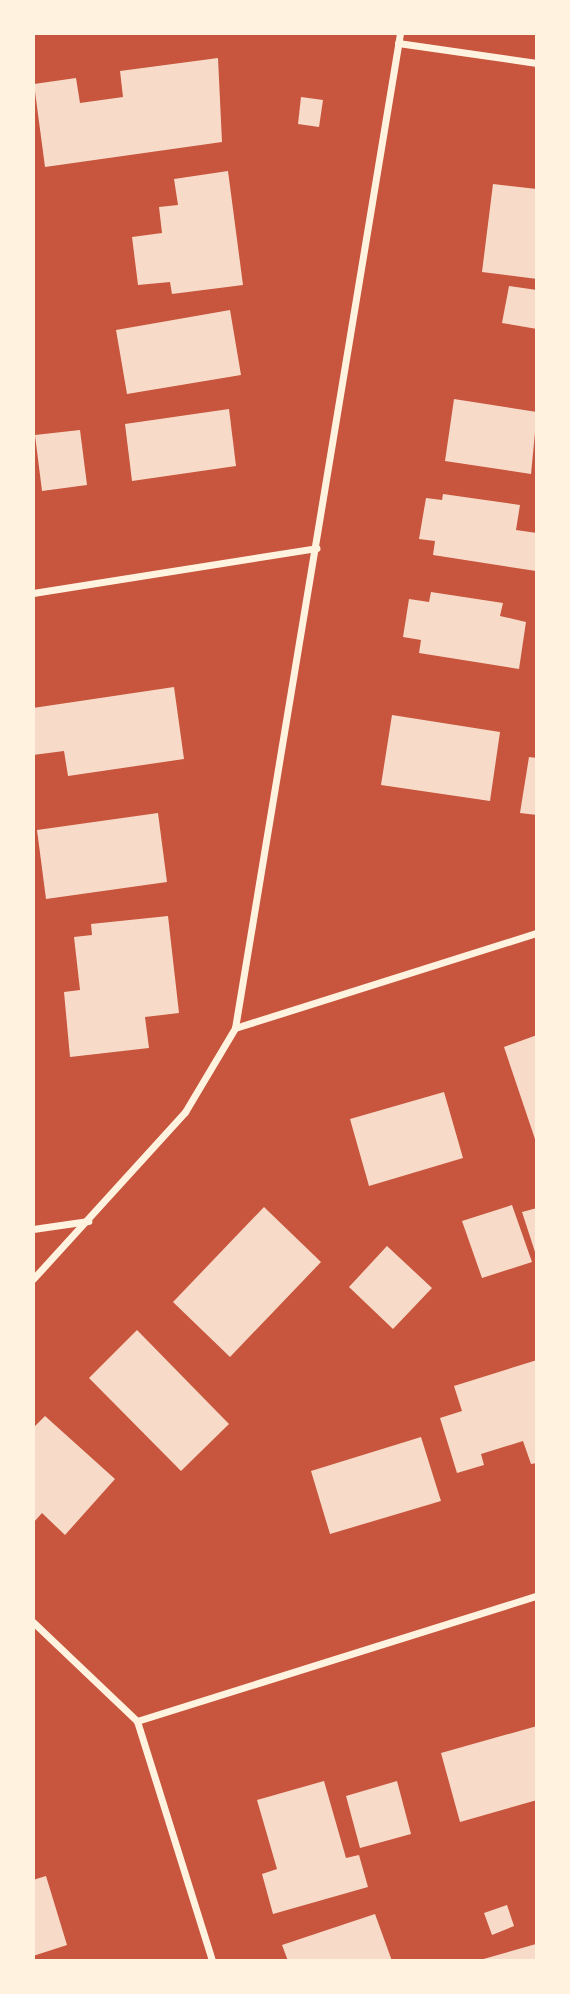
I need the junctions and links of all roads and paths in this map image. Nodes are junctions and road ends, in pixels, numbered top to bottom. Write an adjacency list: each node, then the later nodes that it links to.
1 (400, 33): 2 (street)
2 (398, 43): 3 (street); 4 (street)
3 (537, 63)
4 (316, 548): 5 (street); 7 (street)
5 (33, 593)
6 (537, 933): 7 (street)
7 (235, 1028): 8 (street)
8 (88, 1221): 9 (street); 10 (street)
9 (33, 1229)
10 (33, 1279)
11 (537, 1596): 13 (street)
12 (33, 1622): 13 (street)
13 (137, 1721): 14 (street)
14 (212, 1961)

